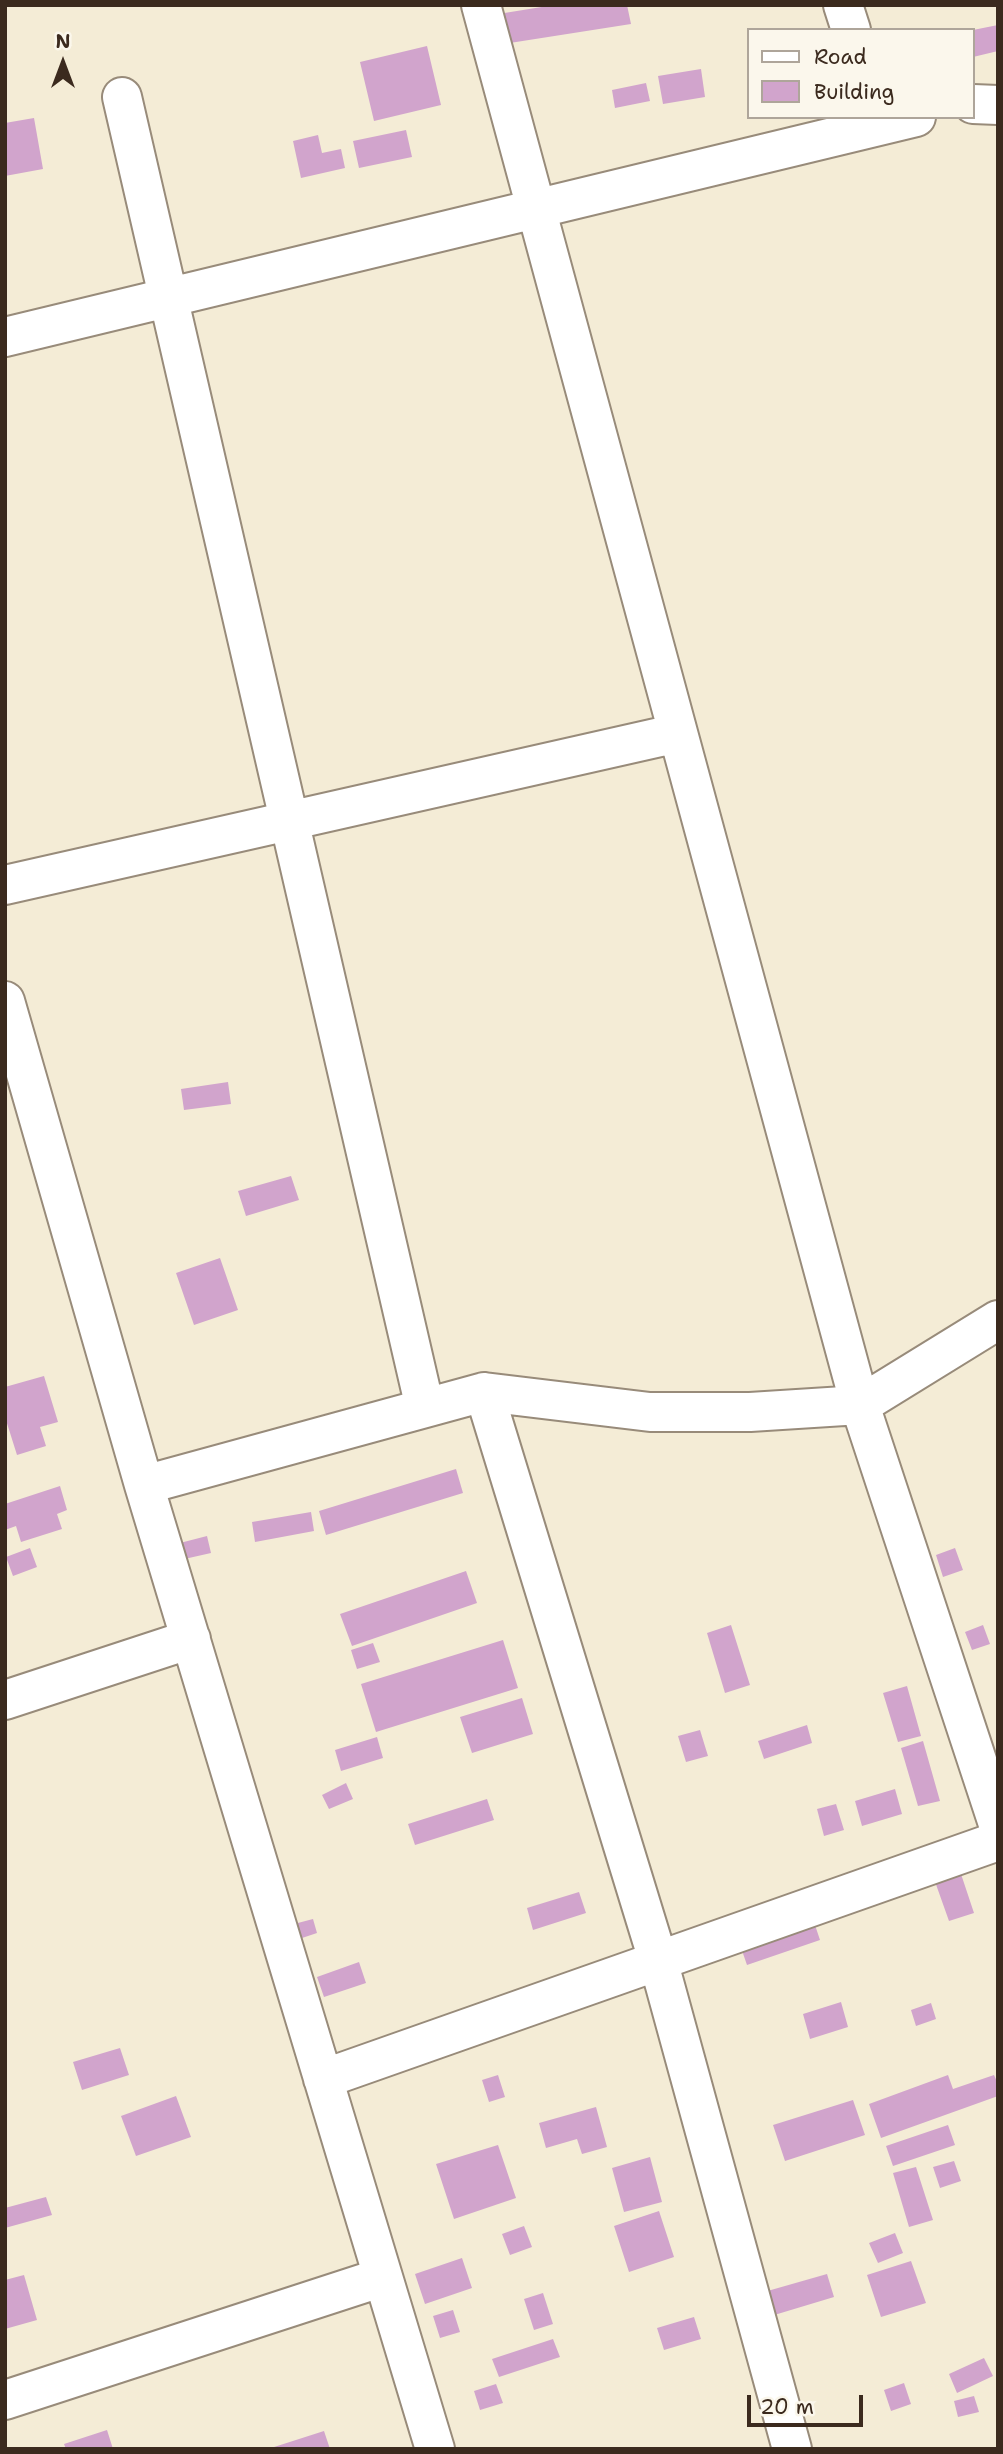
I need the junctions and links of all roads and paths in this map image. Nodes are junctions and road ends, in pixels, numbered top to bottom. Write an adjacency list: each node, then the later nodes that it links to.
1 (481, 5): 8 (street)
2 (843, 5): 3 (street)
3 (850, 28)
4 (122, 97): 9 (street)
5 (975, 104): 6 (street)
6 (998, 105)
7 (892, 120): 8 (street)
8 (536, 209): 9 (street); 11 (street)
9 (169, 297): 10 (street); 12 (street)
10 (5, 337)
11 (678, 733): 12 (street); 17 (street)
12 (290, 821): 13 (street); 18 (street)
13 (5, 885)
14 (5, 1003): 19 (street)
15 (998, 1320): 17 (street)
16 (484, 1392): 17 (street); 18 (street); 24 (street)
17 (860, 1405): 22 (street)
18 (425, 1408): 19 (street)
19 (144, 1485): 20 (street)
20 (191, 1639): 21 (street); 25 (street)
21 (5, 1700)
22 (998, 1824)
23 (998, 1842): 24 (street)
24 (658, 1960): 25 (street); 29 (street)
25 (323, 2079): 26 (street)
26 (383, 2277): 27 (street); 28 (street)
27 (5, 2400)
28 (435, 2449)
29 (792, 2449)

